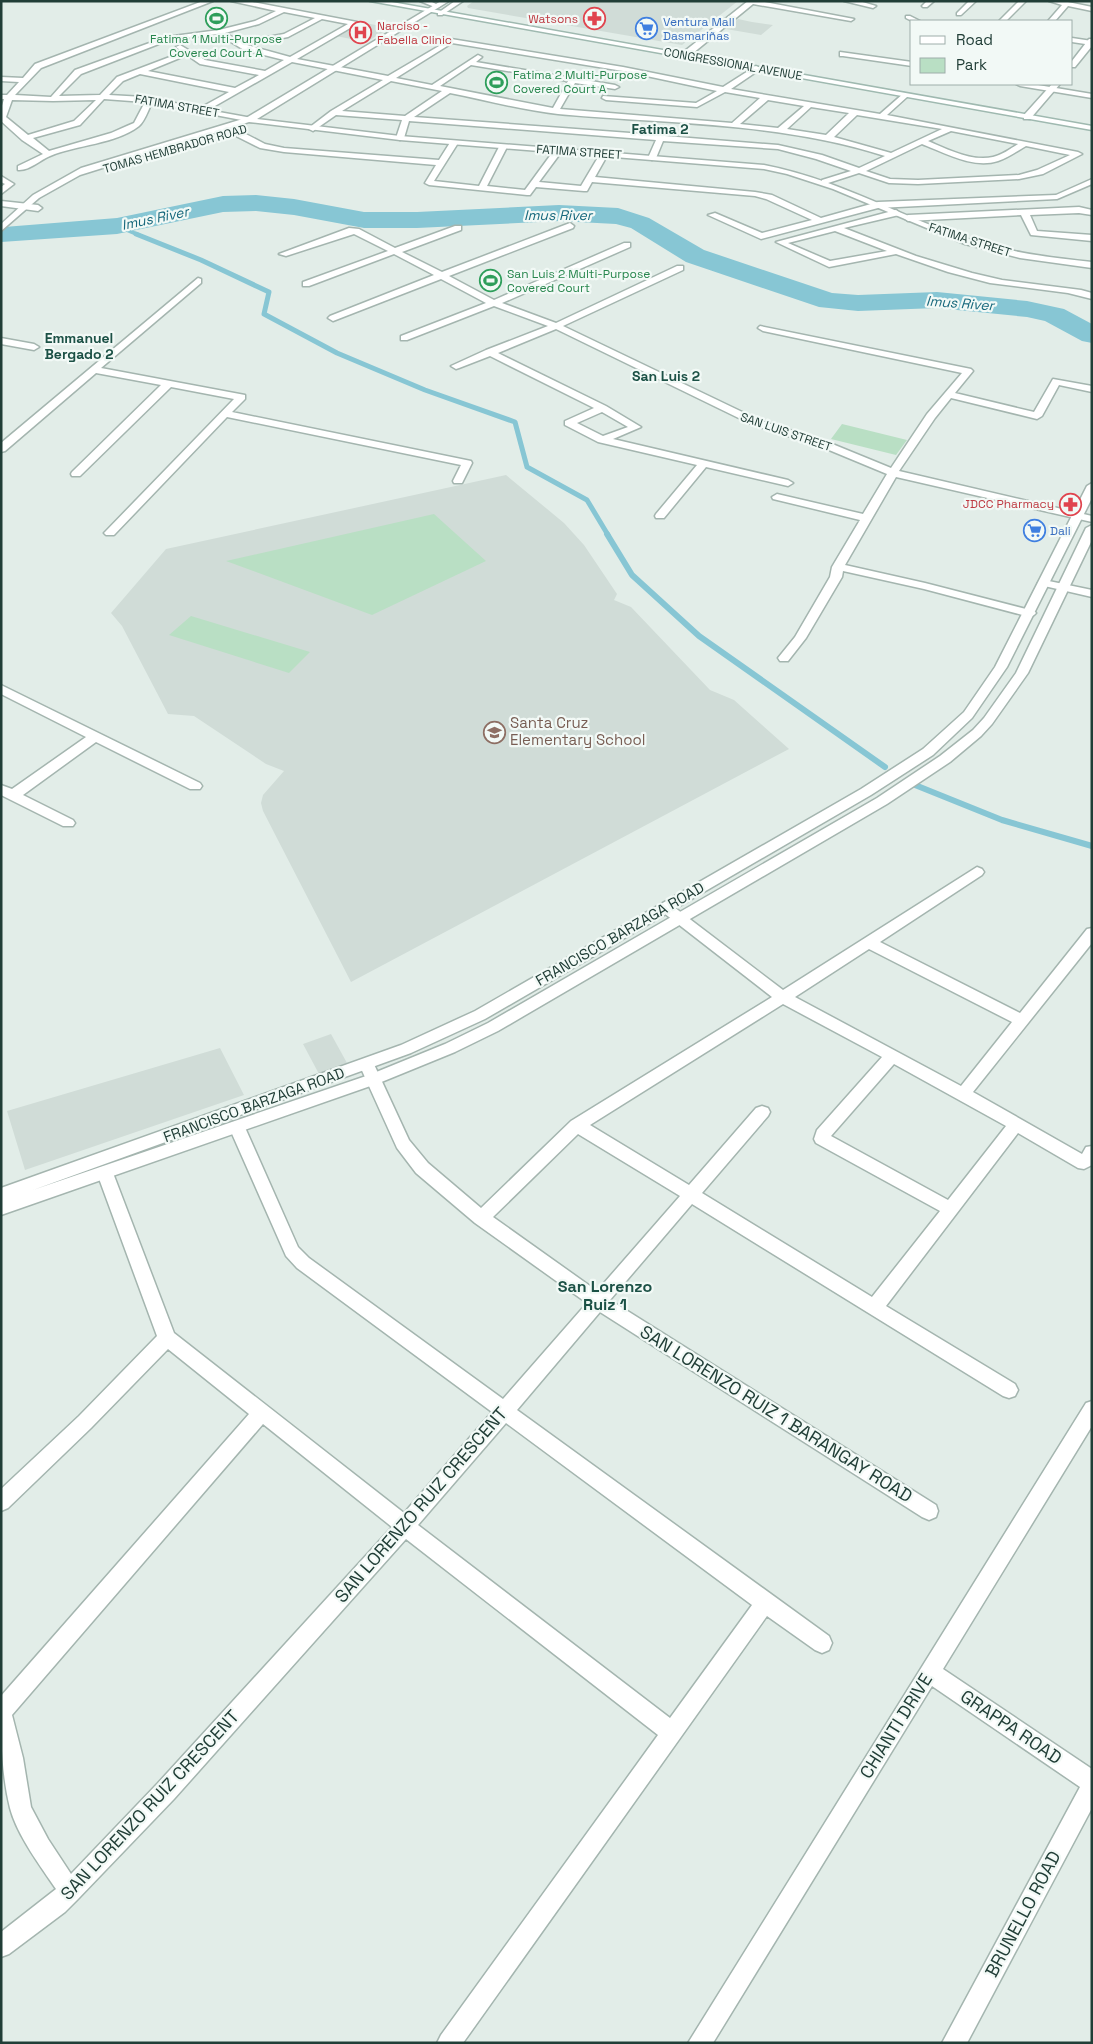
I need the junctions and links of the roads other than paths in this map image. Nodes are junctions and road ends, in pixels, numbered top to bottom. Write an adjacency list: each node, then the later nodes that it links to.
1 (210, 1): 24 (street)
2 (234, 1): 16 (street)
3 (374, 1): 14 (street, CONGRESSIONAL AVENUE)
4 (460, 1): 14 (street, TOMAS HEMBRADOR ROAD)
5 (847, 1): 13 (street)
6 (973, 1): 17 (street)
7 (1023, 1): 22 (street)
8 (1052, 1): 12 (street)
9 (406, 2): 10 (street, CONGRESSIONAL AVENUE); 14 (street, CONGRESSIONAL AVENUE)
10 (425, 2): 14 (street, CONGRESSIONAL AVENUE)
11 (752, 2): 20 (street); 32 (street)
12 (1066, 4): 15 (street); 23 (street)
13 (873, 6)
14 (442, 7): 32 (street, CONGRESSIONAL AVENUE); 38 (street, TOMAS HEMBRADOR ROAD); 41 (street, TOMAS HEMBRADOR ROAD)
15 (1092, 9)
16 (283, 10): 18 (street); 25 (street)
17 (959, 14)
18 (321, 17): 29 (street); 34 (street)
19 (908, 17): 21 (street)
20 (851, 18)
21 (915, 20)
22 (1003, 20)
23 (1052, 20)
24 (154, 28): 26 (street); 46 (street)
25 (219, 32): 26 (street); 29 (street)
26 (168, 38): 31 (street); 61 (street)
27 (1073, 40): 28 (street)
28 (1091, 43): 37 (street)
29 (239, 44): 34 (street)
30 (492, 48): 35 (street); 40 (street); 45 (street)
31 (186, 53): 42 (street); 43 (street)
32 (687, 53): 39 (street, CONGRESSIONAL AVENUE); 66 (street, CONGRESSIONAL AVENUE)
33 (843, 54): 36 (street)
34 (292, 60): 38 (street); 43 (street)
35 (471, 63): 47 (street); 50 (street)
36 (908, 64)
37 (1073, 64)
38 (336, 68): 41 (street); 75 (street, TOMAS HEMBRADOR ROAD)
39 (756, 68): 54 (street); 56 (street, CONGRESSIONAL AVENUE)
40 (623, 69): 51 (street); 54 (street)
41 (347, 70): 45 (street); 52 (street, TOMAS HEMBRADOR ROAD)
42 (136, 71): 55 (street); 59 (street)
43 (267, 74): 55 (street)
44 (1, 79): 46 (street)
45 (390, 79): 50 (street); 69 (street)
46 (25, 80): 58 (street)
47 (572, 81): 51 (street); 67 (street)
48 (1037, 85): 49 (street)
49 (1054, 86): 57 (street); 66 (street)
50 (434, 87): 53 (street)
51 (616, 87): 63 (street)
52 (316, 90)
53 (448, 90): 67 (street); 76 (street)
54 (724, 90): 60 (street); 63 (street)
55 (237, 91): 65 (street)
56 (904, 95): 71 (street); 72 (street, CONGRESSIONAL AVENUE)
57 (1092, 96)
58 (5, 97): 61 (street, FATIMA STREET); 73 (street)
59 (102, 97): 61 (street, FATIMA STREET); 62 (street, FATIMA STREET); 85 (street)
60 (766, 97): 64 (street); 79 (street)
61 (53, 99)
62 (150, 100): 65 (street, FATIMA STREET); 94 (street)
63 (674, 104): 74 (street)
64 (810, 104): 68 (street); 83 (street)
65 (202, 110): 75 (street, FATIMA STREET)
66 (1033, 110): 72 (street); 77 (street, CONGRESSIONAL AVENUE)
67 (555, 111): 74 (street)
68 (855, 112): 71 (street); 88 (street)
69 (334, 113): 76 (street); 82 (street)
70 (278, 114): 78 (street, TOMAS HEMBRADOR ROAD)
71 (882, 116): 80 (street)
72 (1027, 117): 81 (street, CONGRESSIONAL AVENUE)
73 (1, 118): 85 (street)
74 (668, 119): 79 (street); 87 (street)
75 (249, 120): 78 (street, FATIMA STREET); 114 (street, TOMAS HEMBRADOR ROAD)
76 (406, 120): 86 (street); 87 (street)
77 (1092, 120)
78 (261, 122): 82 (street, FATIMA STREET); 84 (street, TOMAS HEMBRADOR ROAD)
79 (734, 126): 83 (street)
80 (950, 128): 89 (street); 91 (street)
81 (1092, 128)
82 (313, 129): 86 (street, FATIMA STREET)
83 (780, 131): 88 (street)
84 (235, 132): 98 (street); 109 (street, TOMAS HEMBRADOR ROAD)
85 (26, 138): 94 (street)
86 (400, 138): 90 (street, FATIMA STREET)
87 (662, 138): 97 (street); 100 (street)
88 (828, 138): 96 (street)
89 (923, 142): 96 (street); 103 (street)
90 (454, 143): 92 (street, FATIMA STREET); 98 (street)
91 (1024, 144): 103 (street); 103 (street)
92 (503, 147): 93 (street, FATIMA STREET); 108 (street)
93 (558, 151): 95 (street, FATIMA STREET); 107 (street)
94 (48, 154): 99 (street)
95 (604, 154): 97 (street, FATIMA STREET); 102 (street)
96 (890, 155): 100 (street)
97 (652, 158): 105 (street, FATIMA STREET)
98 (442, 163): 108 (street)
99 (21, 168)
100 (860, 170): 103 (street); 105 (street)
101 (1, 178): 106 (street)
102 (589, 179): 107 (street); 122 (street)
103 (980, 179): 104 (street); 112 (street)
104 (1092, 181)
105 (825, 182): 112 (street, FATIMA STREET)
106 (6, 184): 110 (street)
107 (532, 184): 108 (street)
108 (482, 188)
109 (61, 191)
110 (1, 192)
111 (1, 203): 114 (street)
112 (878, 205): 116 (street, FATIMA STREET); 122 (street)
113 (1092, 205): 115 (street)
114 (24, 206): 120 (street, TOMAS HEMBRADOR ROAD); 120 (street, TOMAS HEMBRADOR ROAD)
115 (1079, 210): 117 (street); 118 (street)
116 (896, 213): 121 (street, FATIMA STREET); 126 (street)
117 (1092, 213)
118 (1025, 214): 121 (street); 127 (street)
119 (712, 215): 122 (street)
120 (16, 216): 124 (street, TOMAS HEMBRADOR ROAD)
121 (908, 218): 132 (street, FATIMA STREET)
122 (819, 220)
123 (570, 226): 134 (street)
124 (1, 228)
125 (458, 228): 129 (street)
126 (838, 229): 130 (street); 130 (street)
127 (1092, 238)
128 (627, 246): 138 (street)
129 (394, 251): 131 (street, SAN LUIS STREET); 134 (street, SAN LUIS STREET); 136 (street)
130 (896, 251): 137 (street)
131 (283, 254)
132 (1092, 265)
133 (680, 268): 140 (street)
134 (444, 277): 138 (street, SAN LUIS STREET); 139 (street)
135 (198, 281): 147 (street)
136 (306, 284)
137 (1092, 296)
138 (494, 303): 140 (street, SAN LUIS STREET); 142 (street)
139 (333, 318)
140 (556, 326): 145 (street); 158 (street, SAN LUIS STREET)
141 (763, 328): 150 (street)
142 (404, 338)
143 (1, 341): 144 (street)
144 (34, 347)
145 (489, 352): 146 (street); 151 (street)
146 (456, 366)
147 (94, 370): 148 (street); 154 (street)
148 (168, 384): 152 (street); 159 (street)
149 (1092, 389): 150 (street)
150 (949, 394): 158 (street)
151 (602, 408): 155 (street); 155 (street)
152 (226, 414): 160 (street); 169 (street)
153 (1, 435): 154 (street)
154 (16, 438): 156 (street)
155 (602, 440): 157 (street)
156 (1, 449)
157 (704, 463): 161 (street); 164 (street)
158 (893, 473): 165 (street, SAN LUIS STREET); 166 (street)
159 (76, 474)
160 (458, 481)
161 (788, 483)
162 (1092, 486): 165 (street, FRANCISCO BARZAGA ROAD)
163 (777, 497): 166 (street)
164 (660, 516)
165 (1078, 516): 167 (street, SAN LUIS STREET); 171 (street, FRANCISCO BARZAGA ROAD)
166 (866, 518): 170 (street)
167 (1092, 519)
168 (1092, 528): 172 (street, FRANCISCO BARZAGA ROAD)
169 (110, 534)
170 (838, 567): 174 (street); 175 (street)
171 (1044, 583): 172 (street); 174 (street, FRANCISCO BARZAGA ROAD)
172 (1063, 587): 173 (street); 183 (street, FRANCISCO BARZAGA ROAD)
173 (1092, 594)
174 (1030, 613): 182 (street, FRANCISCO BARZAGA ROAD)
175 (784, 658)
176 (1, 689): 177 (street)
177 (96, 736): 178 (street); 179 (street)
178 (195, 786)
179 (7, 792): 180 (street)
180 (68, 823)
181 (977, 872): 185 (street)
182 (665, 907): 183 (street); 189 (street, FRANCISCO BARZAGA ROAD)
183 (679, 918): 186 (street); 189 (street, FRANCISCO BARZAGA ROAD)
184 (1092, 933): 187 (street)
185 (868, 942): 186 (street); 187 (street)
186 (783, 997): 188 (street); 193 (street)
187 (1021, 1020): 190 (street)
188 (892, 1056): 190 (street); 200 (street)
189 (371, 1071): 194 (street, FRANCISCO BARZAGA ROAD); 197 (street, FRANCISCO BARZAGA ROAD); 201 (street)
190 (963, 1094): 192 (street)
191 (762, 1112): 198 (street, SAN LORENZO RUIZ CRESCENT)
192 (1016, 1124): 195 (street); 200 (street)
193 (577, 1125): 198 (street); 201 (street)
194 (237, 1126): 196 (street, FRANCISCO BARZAGA ROAD); 207 (street)
195 (1092, 1152)
196 (105, 1173): 199 (street, FRANCISCO BARZAGA ROAD); 204 (street)
197 (1, 1195)
198 (691, 1195): 202 (street, SAN LORENZO RUIZ CRESCENT); 203 (street)
199 (1, 1208)
200 (951, 1209): 203 (street)
201 (481, 1218): 202 (street)
202 (599, 1302): 207 (street, SAN LORENZO RUIZ CRESCENT); 210 (street, SAN LORENZO RUIZ 1 BARANGAY ROAD)
203 (875, 1307): 205 (street)
204 (167, 1338): 208 (street); 209 (street)
205 (1009, 1390)
206 (1092, 1409): 214 (street, CHIANTI DRIVE)
207 (504, 1411): 211 (street, SAN LORENZO RUIZ CRESCENT); 212 (street)
208 (261, 1413): 211 (street); 215 (street)
209 (1, 1502)
210 (928, 1511)
211 (405, 1526): 216 (street); 218 (street, SAN LORENZO RUIZ CRESCENT)
212 (765, 1603): 213 (street); 216 (street)
213 (822, 1642)
214 (930, 1672): 217 (street, GRAPPA ROAD); 221 (street, CHIANTI DRIVE)
215 (1, 1713): 218 (street)
216 (671, 1732): 220 (street)
217 (1092, 1784): 222 (street, BRUNELLO ROAD)
218 (70, 1891): 219 (street, SAN LORENZO RUIZ CRESCENT)
219 (1, 1946)
220 (449, 2043)
221 (700, 2043)
222 (954, 2043)

